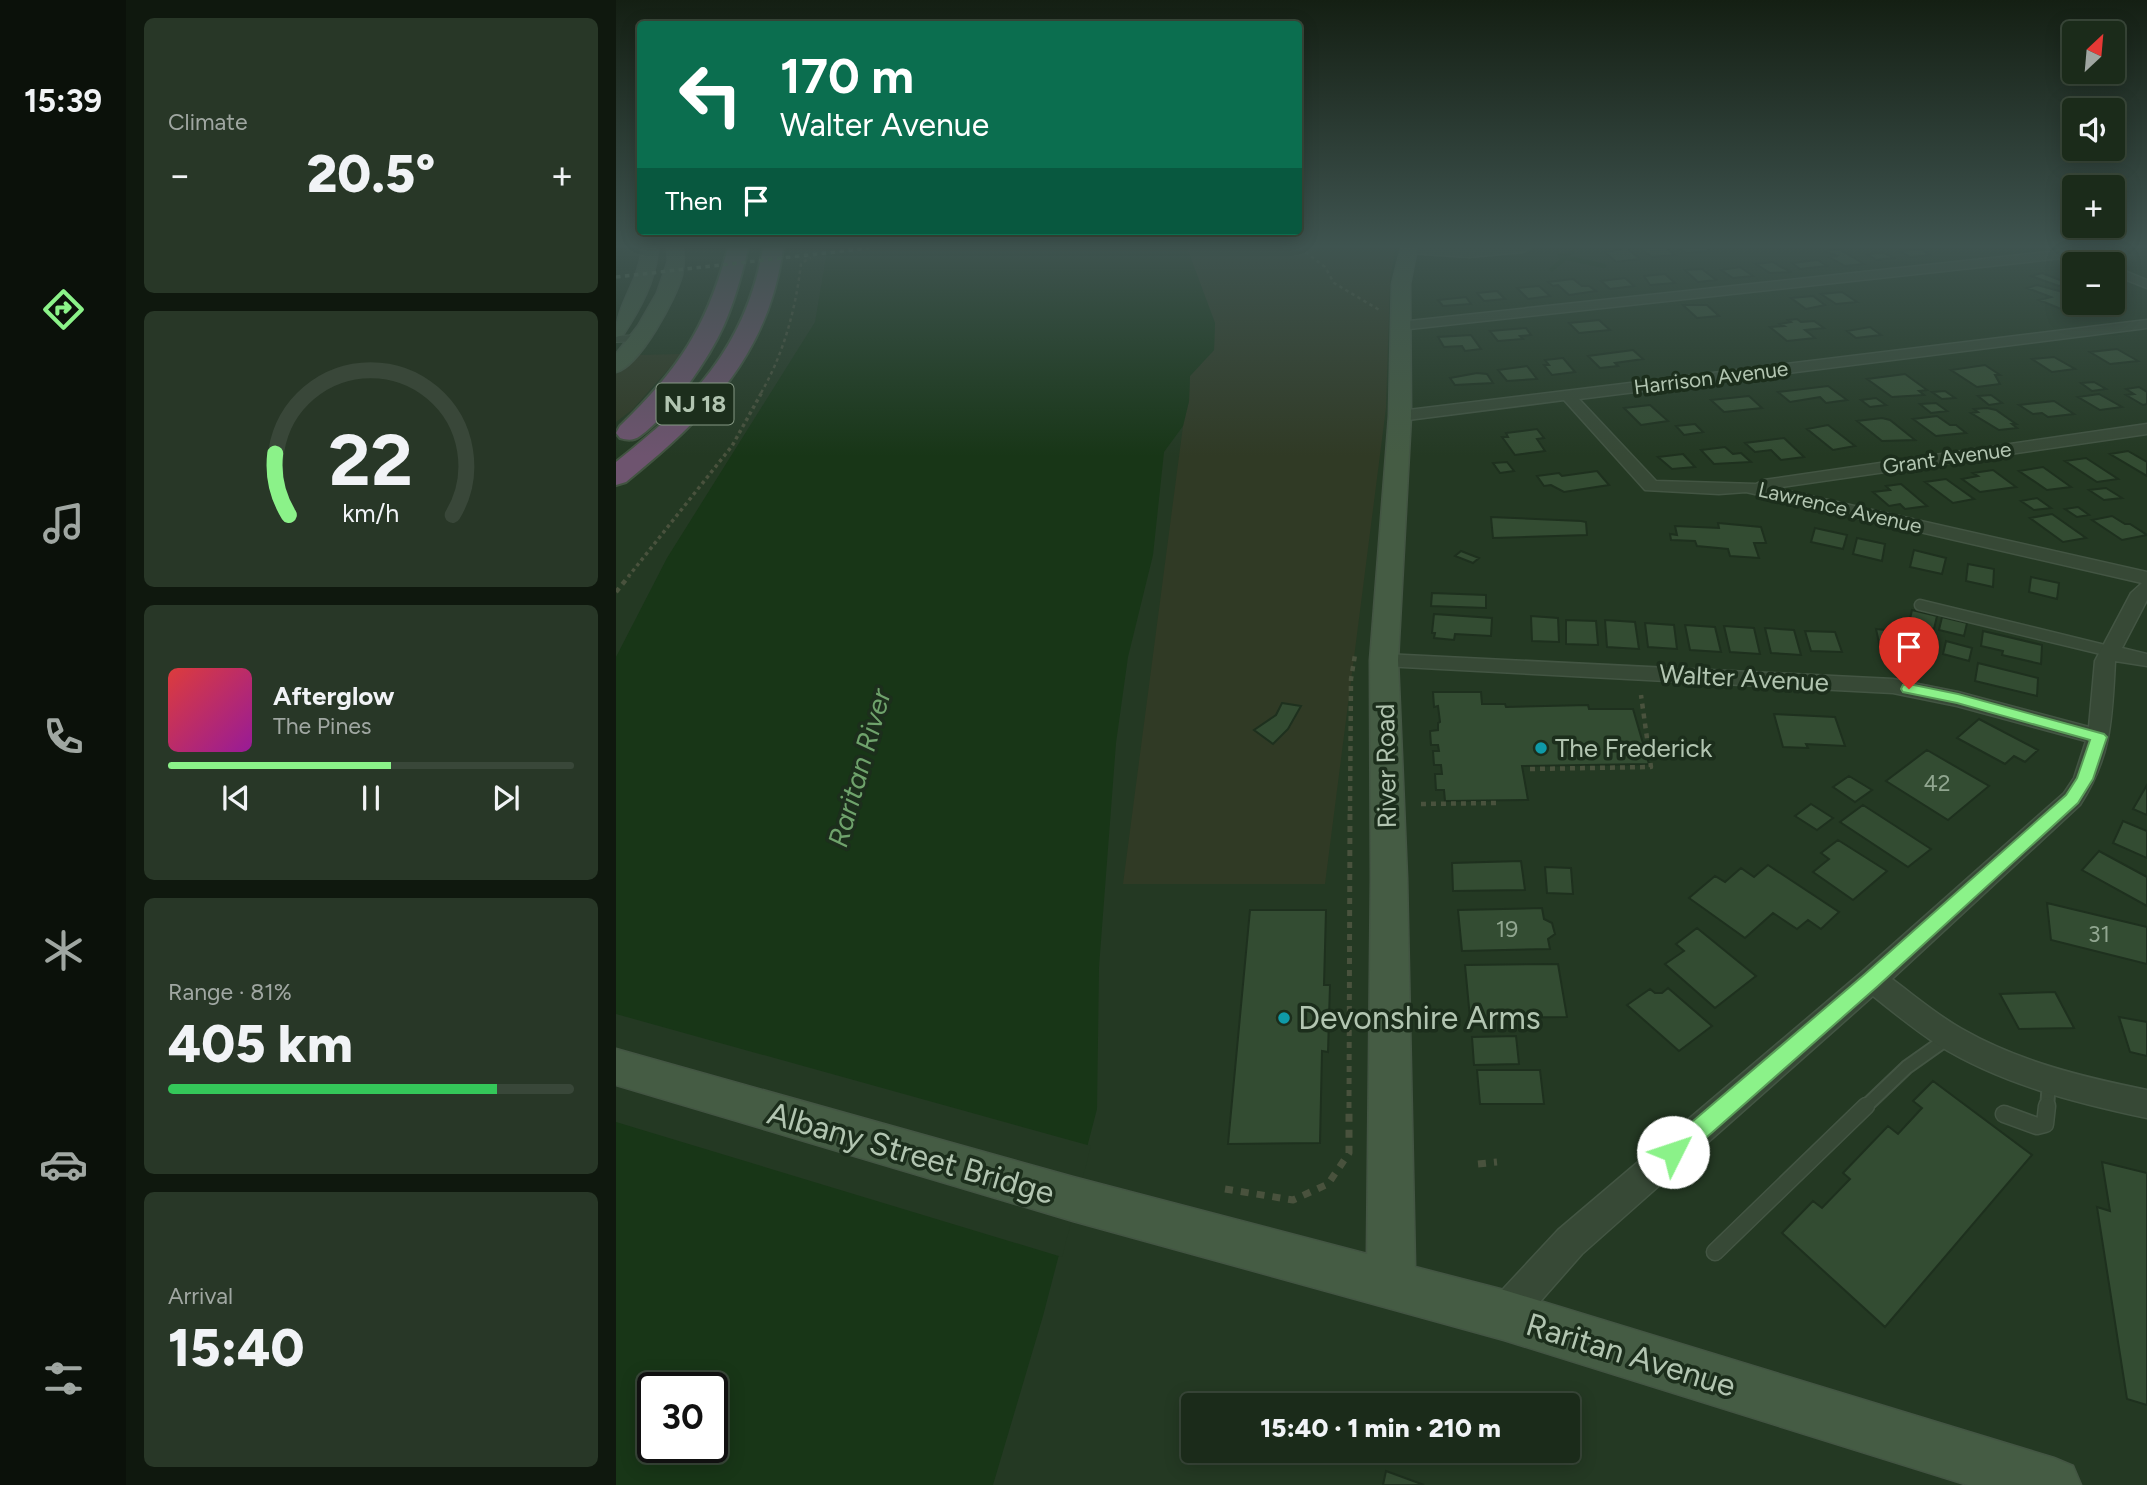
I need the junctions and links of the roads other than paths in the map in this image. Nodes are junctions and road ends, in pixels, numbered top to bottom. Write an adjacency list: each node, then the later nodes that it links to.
1 (651, 317): 7 (street)
2 (716, 317): 13 (highway, NJ 18)
3 (1411, 317): 5 (street)
4 (756, 318): 14 (highway, NJ 18); 16 (highway)
5 (1393, 319): 11 (street, River Road)
6 (2147, 324): 10 (street, Harrison Avenue)
7 (640, 338): 8 (lane); 9 (street)
8 (616, 339)
9 (616, 366)
10 (1567, 396): 11 (street, Harrison Avenue); 15 (street, Lawrence Avenue)
11 (1401, 416): 22 (street, River Road)
12 (2147, 429): 15 (street, Grant Avenue)
13 (616, 444)
14 (616, 476)
15 (1746, 487): 17 (street, Lawrence Avenue)
16 (616, 493)
17 (2147, 578)
18 (2147, 587): 20 (street)
19 (1920, 605): 20 (lane)
20 (2109, 651): 21 (street); 23 (street)
21 (2147, 660)
22 (1369, 670): 23 (street, Walter Avenue); 32 (street, River Road)
23 (2099, 737): 24 (street)
24 (1871, 980): 25 (street); 33 (street)
25 (1950, 1037): 27 (street); 31 (lane)
26 (616, 1067): 30 (street, Albany Street Bridge)
27 (2049, 1079): 28 (street); 29 (lane)
28 (2147, 1104)
29 (2004, 1114)
30 (1206, 1236): 32 (street, Raritan Avenue)
31 (1715, 1252)
32 (1391, 1285): 33 (street, Raritan Avenue)
33 (1504, 1315): 34 (street, Raritan Avenue)
34 (2053, 1485)

